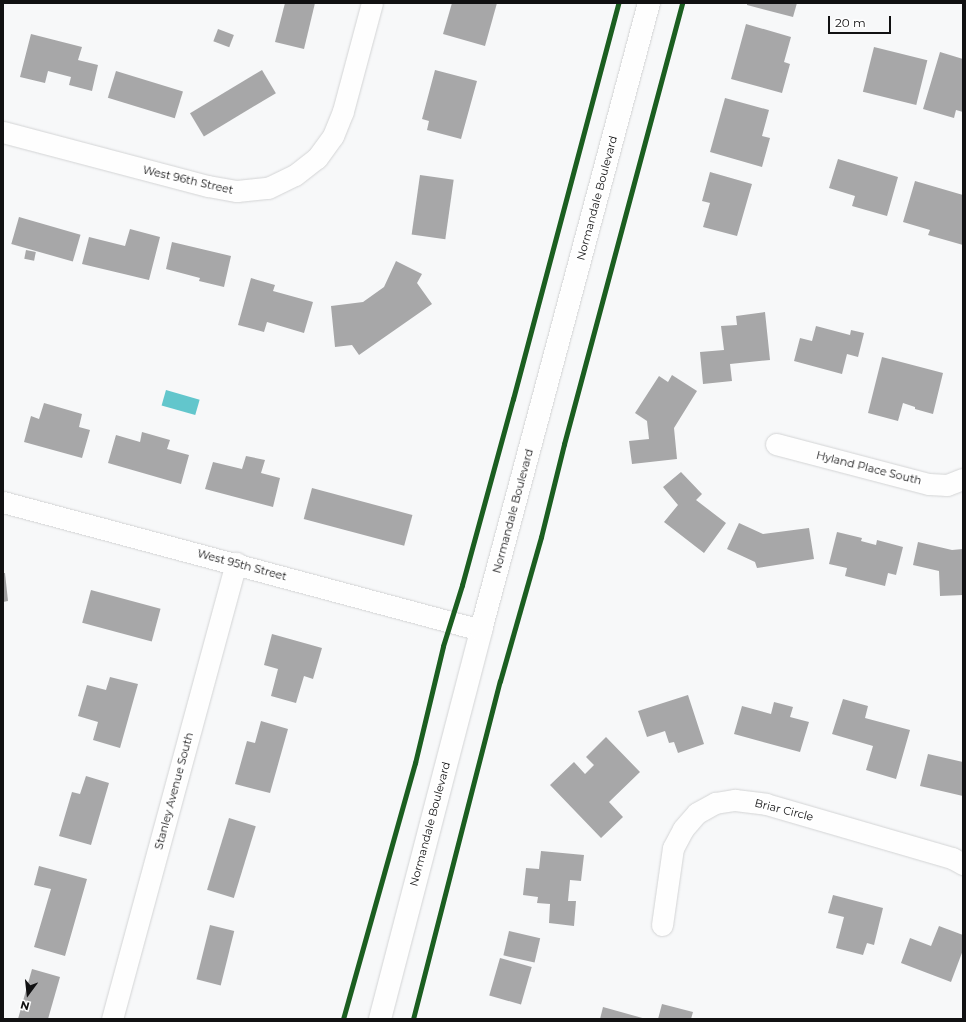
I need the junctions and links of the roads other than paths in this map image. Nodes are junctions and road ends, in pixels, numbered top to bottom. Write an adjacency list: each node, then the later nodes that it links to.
1 (372, 3): 3 (street, West 96th Street)
2 (649, 3): 8 (main road, Normandale Boulevard)
3 (3, 132)
4 (776, 444): 5 (street, Hyland Place South)
5 (963, 478)
6 (3, 502): 7 (street, West 95th Street)
7 (236, 563): 8 (street, West 95th Street); 11 (street, Stanley Avenue South)
8 (481, 630): 12 (main road, Normandale Boulevard)
9 (963, 864): 10 (street, Briar Circle)
10 (662, 925)
11 (112, 1019)
12 (380, 1019)

